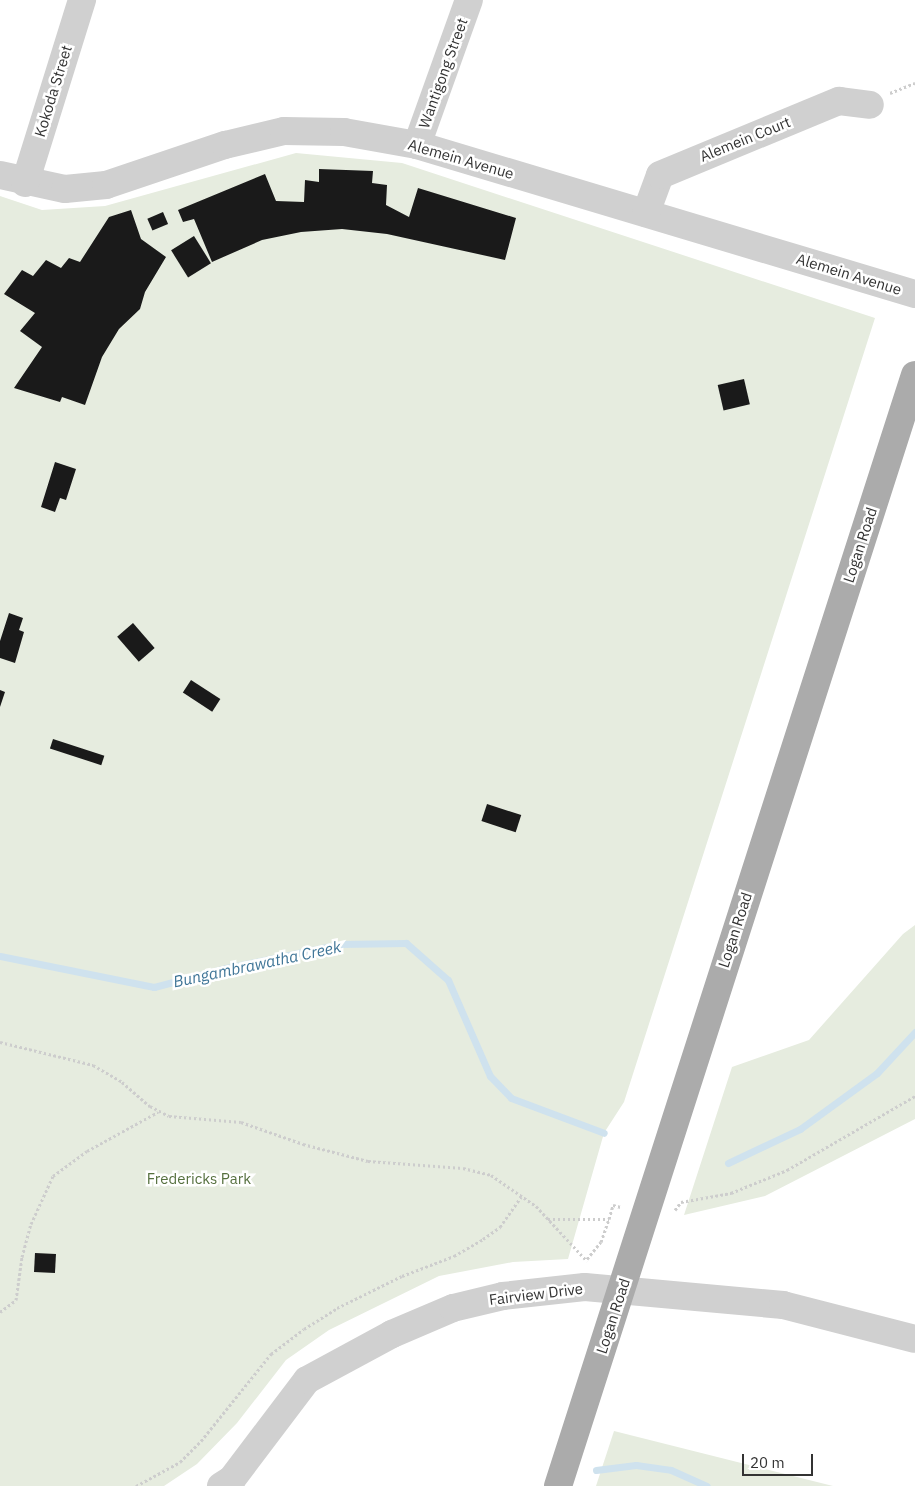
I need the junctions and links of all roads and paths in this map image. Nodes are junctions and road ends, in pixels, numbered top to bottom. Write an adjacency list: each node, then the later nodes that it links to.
1 (82, 0): 5 (street, Kokoda Street)
2 (469, 0): 4 (street, Wantigong Street)
3 (870, 105): 6 (street, Alemein Court)
4 (417, 145): 5 (street, Alemein Avenue); 6 (street, Alemein Avenue)
5 (12, 179)
6 (646, 213): 7 (street, Alemein Avenue)
7 (915, 294)
8 (915, 375): 19 (main road, Logan Road)
9 (0, 1042): 11 (path)
10 (915, 1096): 14 (path)
11 (158, 1112): 12 (path); 20 (path)
12 (521, 1197): 15 (path); 22 (path)
13 (613, 1205): 16 (path)
14 (674, 1214)
15 (548, 1219): 16 (path); 17 (path)
16 (609, 1219): 17 (path)
17 (587, 1259): 18 (path)
18 (586, 1287): 19 (street, Fairview Drive); 23 (street, Fairview Drive)
19 (621, 1290): 21 (street, Fairview Drive); 24 (main road, Logan Road)
20 (0, 1312)
21 (915, 1339)
22 (136, 1486)
23 (221, 1486)
24 (558, 1486)

